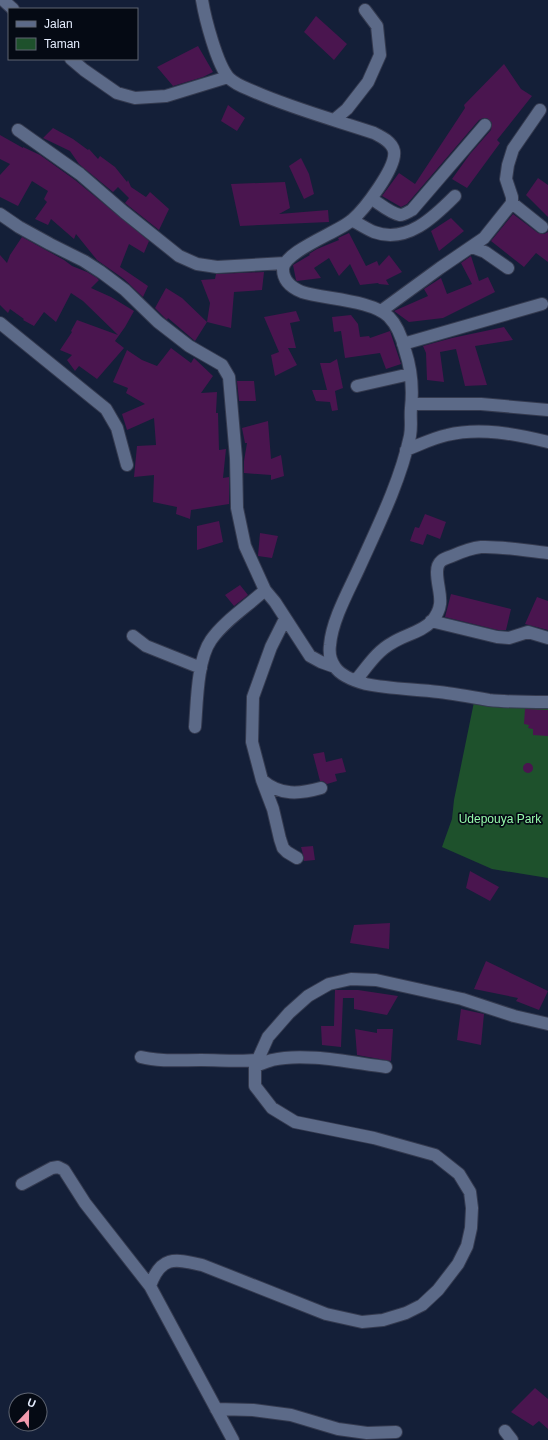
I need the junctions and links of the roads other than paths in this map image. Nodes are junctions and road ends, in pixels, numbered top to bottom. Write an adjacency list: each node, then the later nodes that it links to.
1 (3, 0): 3 (street)
2 (202, 0): 6 (street)
3 (12, 8)
4 (365, 10): 8 (street)
5 (72, 60): 6 (street)
6 (228, 77): 8 (street)
7 (540, 110): 13 (street)
8 (334, 120): 12 (street)
9 (485, 125): 12 (street)
10 (18, 130): 18 (street)
11 (455, 196): 15 (street)
12 (372, 199): 15 (street)
13 (512, 203): 16 (street); 17 (street)
14 (0, 214): 32 (street)
15 (352, 220): 18 (street)
16 (542, 227)
17 (472, 247): 19 (street); 21 (street)
18 (284, 263): 21 (street)
19 (508, 268)
20 (542, 304): 23 (street)
21 (381, 310): 23 (street)
22 (0, 323): 30 (street)
23 (403, 344): 24 (street)
24 (410, 374): 25 (street); 26 (street)
25 (357, 386)
26 (412, 404): 27 (street); 29 (street)
27 (548, 410)
28 (548, 442): 29 (street)
29 (406, 450): 37 (street)
30 (127, 465)
31 (548, 553): 34 (street)
32 (265, 590): 33 (street); 38 (street)
33 (285, 619): 37 (street); 42 (street)
34 (431, 621): 36 (street); 39 (street)
35 (133, 636): 38 (street)
36 (548, 638)
37 (335, 667): 39 (street)
38 (202, 668): 41 (street)
39 (356, 680): 40 (street)
40 (548, 702)
41 (195, 727)
42 (262, 780): 43 (street); 44 (street)
43 (321, 788)
44 (297, 858)
45 (548, 1024): 47 (street)
46 (141, 1057): 47 (street)
47 (256, 1063): 48 (street); 50 (street)
48 (386, 1067)
49 (22, 1184): 50 (street)
50 (150, 1286): 51 (street)
51 (216, 1409): 52 (street); 53 (street)
52 (396, 1432)
53 (233, 1440)

